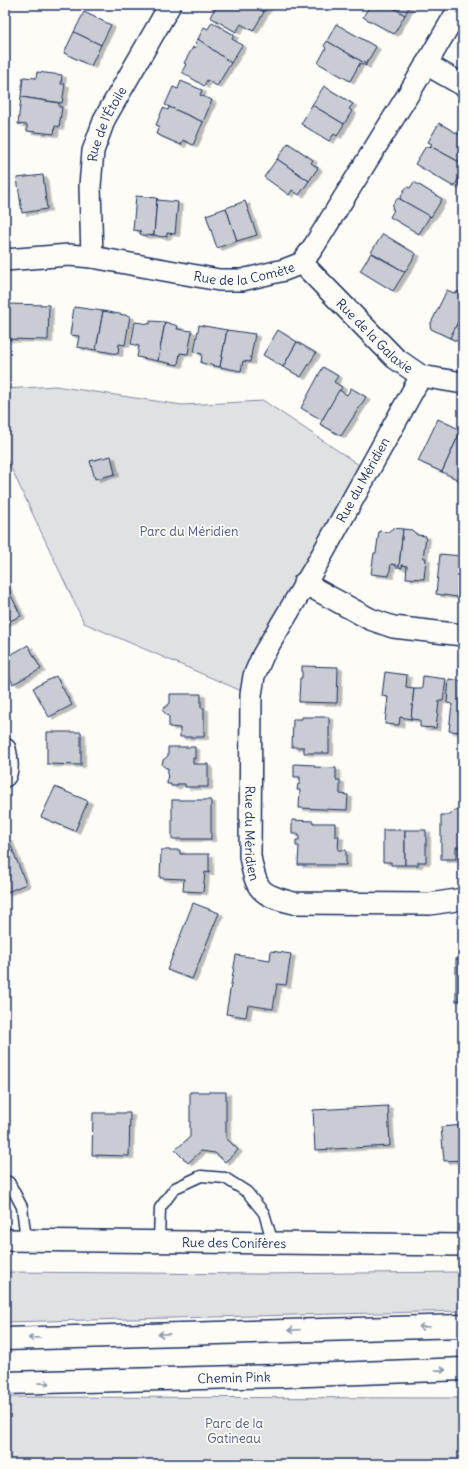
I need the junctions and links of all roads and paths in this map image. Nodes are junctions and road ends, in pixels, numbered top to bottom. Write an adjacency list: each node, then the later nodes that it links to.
1 (170, 5): 5 (street, Rue de l'Étoile)
2 (461, 5): 3 (street, Rue de la Comète)
3 (426, 64): 4 (street); 7 (street, Rue de la Comète)
4 (463, 85)
5 (92, 257): 6 (street, Rue de la Comète); 7 (street, Rue de la Comète)
6 (5, 260)
7 (302, 263): 8 (street, Rue de la Galaxie)
8 (421, 376): 9 (street, Rue de la Galaxie); 10 (street, Rue du Méridien)
9 (463, 383)
10 (304, 583): 11 (street); 14 (street, Rue du Méridien)
11 (463, 634)
12 (5, 749): 13 (street)
13 (5, 776)
14 (463, 899)
15 (5, 1181): 17 (lane)
16 (5, 1240): 17 (street, Rue des Conifères)
17 (26, 1240): 18 (street, Rue des Conifères)
18 (159, 1241): 19 (street, Rue des Conifères); 19 (lane)
19 (273, 1243): 20 (street, Rue des Conifères)
20 (463, 1245)
21 (463, 1326): 22 (main road, one-way to 22)
22 (5, 1339)
23 (463, 1369): 24 (main road, Chemin Pink, one-way to 23)
24 (108, 1382): 25 (main road, Chemin Pink, one-way to 24); 26 (main road)
25 (5, 1383)
26 (463, 1384)

